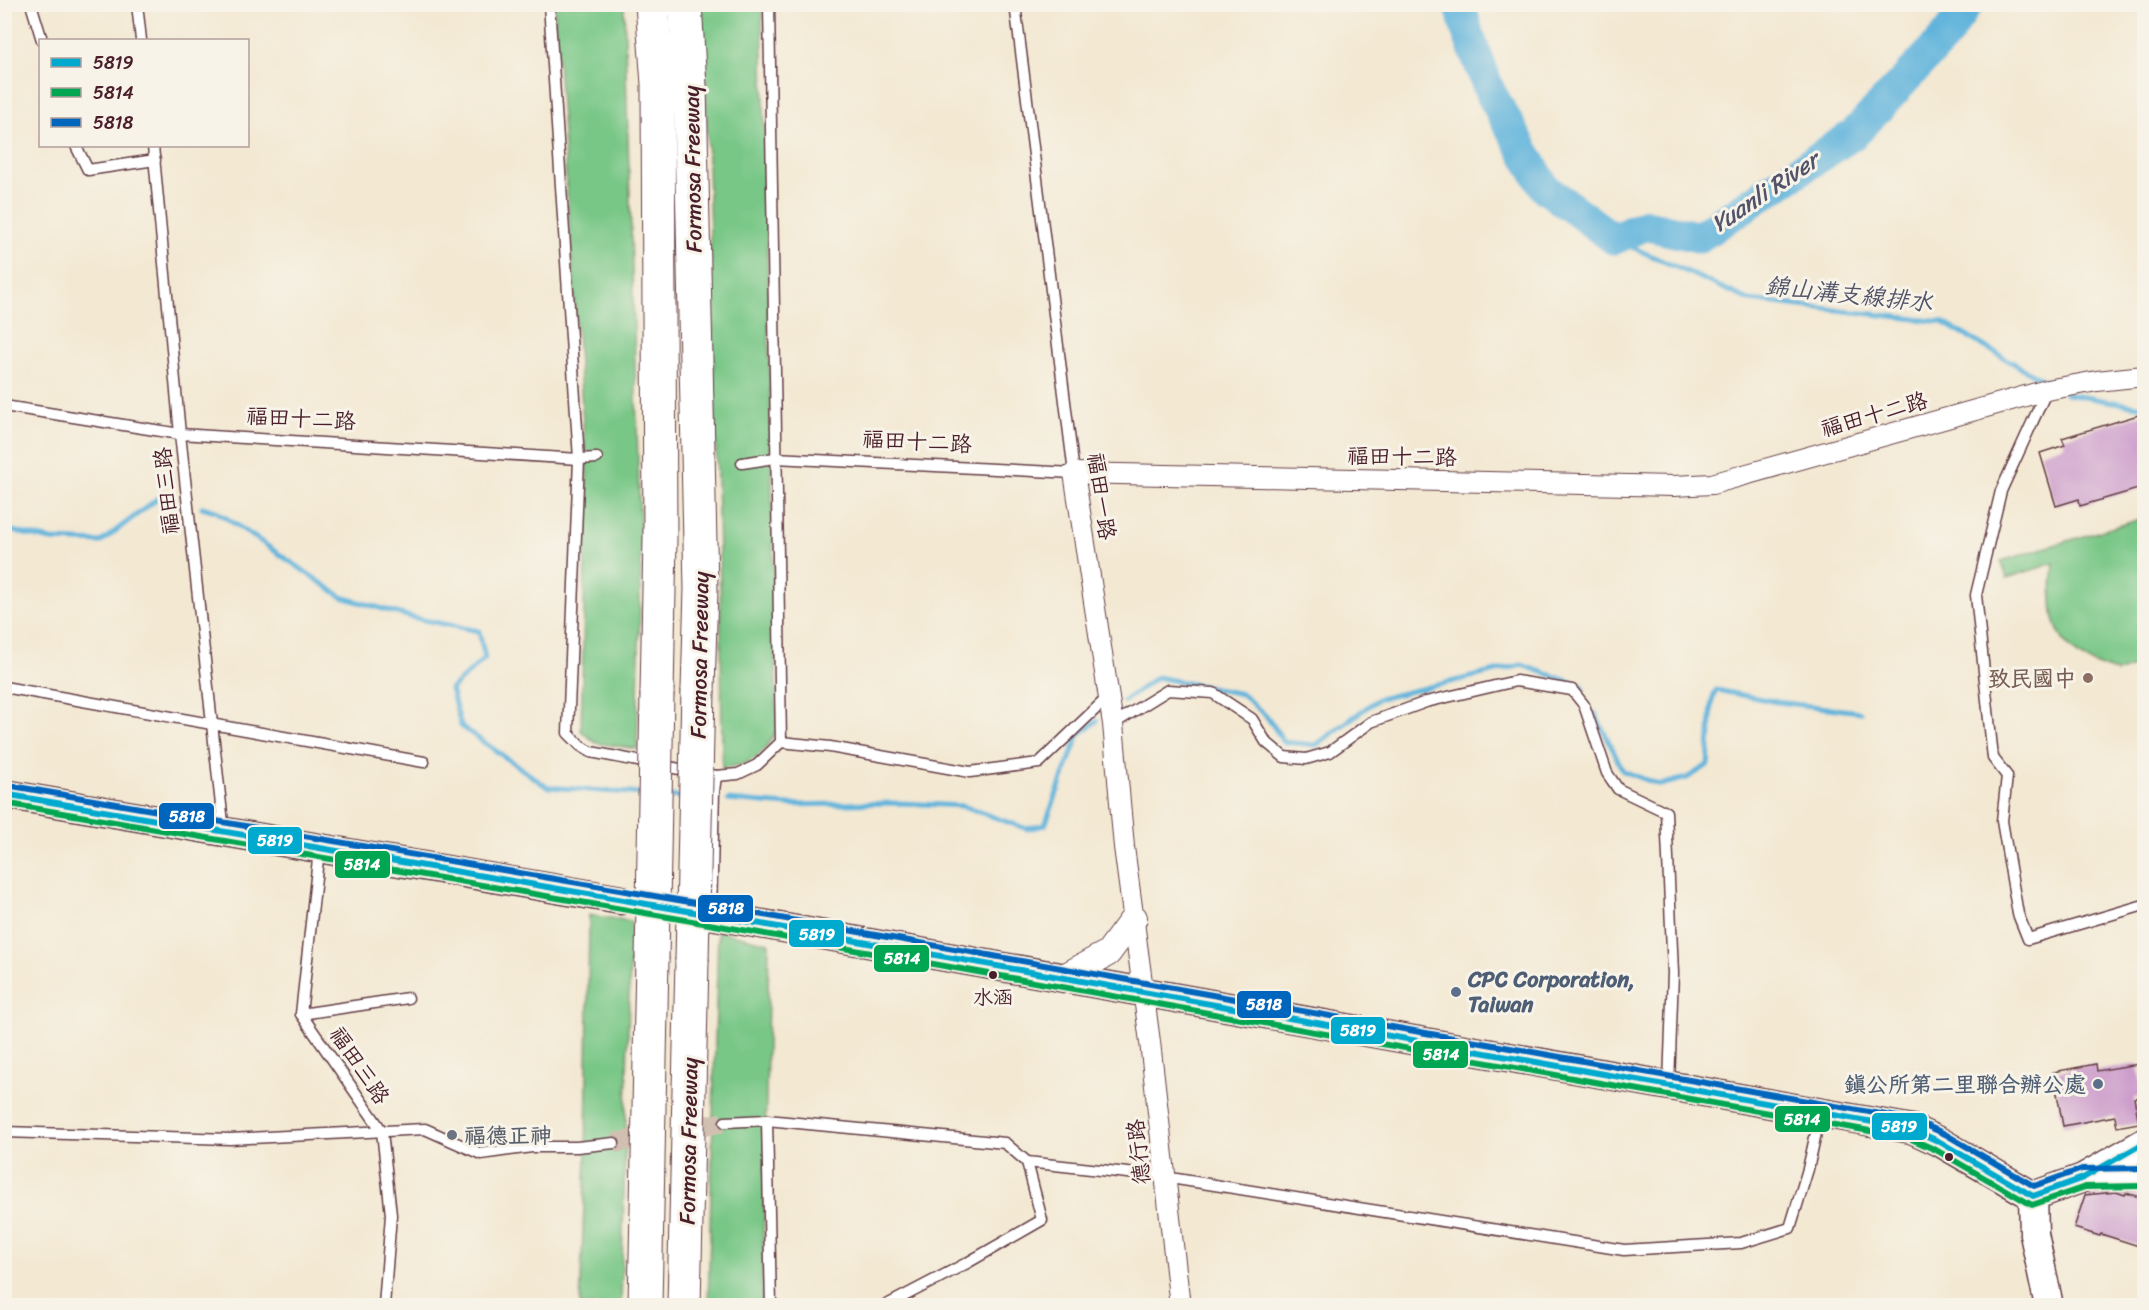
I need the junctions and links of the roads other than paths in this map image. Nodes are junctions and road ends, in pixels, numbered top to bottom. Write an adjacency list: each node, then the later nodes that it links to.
1 (31, 4): 8 (lane)
2 (137, 4): 9 (lane)
3 (549, 4): 19 (lane)
4 (652, 4): 54 (highway, Formosa Freeway, bridge)
5 (685, 4): 55 (highway, Formosa Freeway, bridge)
6 (769, 4): 18 (lane)
7 (1015, 4): 21 (lane, 福田一路)
8 (42, 39)
9 (141, 39)
10 (76, 147): 12 (lane)
11 (153, 147): 12 (lane, 福田三路)
12 (155, 160): 16 (lane, 福田三路)
13 (2145, 376): 14 (street, 福田十二路)
14 (2048, 390): 21 (street, 福田十二路); 33 (lane)
15 (4, 406): 16 (lane, 福田十二路)
16 (180, 434): 19 (lane, 福田十二路); 24 (lane, 福田三路)
17 (597, 458): 19 (lane, 福田十二路)
18 (775, 458): 20 (lane, 福田十二路); 21 (lane, 福田十二路); 26 (lane)
19 (579, 459): 28 (lane)
20 (742, 463)
21 (1074, 473): 23 (street, 福田一路)
22 (4, 687): 24 (lane)
23 (1108, 697): 25 (street, 福田一路); 26 (lane)
24 (212, 723): 27 (lane); 30 (lane, 福田三路)
25 (1113, 724): 35 (street, 福田一路); 40 (lane)
26 (781, 742): 28 (lane)
27 (424, 762)
28 (716, 776): 34 (lane)
29 (4, 794): 30 (main road)
30 (224, 832): 31 (main road)
31 (319, 847): 32 (main road); 39 (lane, 福田三路)
32 (621, 900)
33 (2145, 905)
34 (711, 915): 36 (main road)
35 (1134, 918): 36 (street); 37 (street, 福田一路)
36 (1064, 977): 37 (main road)
37 (1144, 993): 40 (main road); 49 (street, 德行路)
38 (408, 998): 39 (lane)
39 (302, 1014): 44 (lane, 福田三路)
40 (1669, 1087): 41 (main road)
41 (1820, 1113): 49 (lane); 52 (main road)
42 (767, 1120): 43 (lane); 48 (lane); 56 (lane)
43 (725, 1122)
44 (382, 1131): 45 (lane); 46 (lane); 53 (lane, 福田三路)
45 (4, 1132)
46 (614, 1143)
47 (2145, 1143): 51 (main road)
48 (1027, 1162): 49 (lane); 57 (lane)
49 (1164, 1177): 58 (street, 德行路)
50 (2145, 1177): 51 (street)
51 (2084, 1179): 52 (main road)
52 (2033, 1196): 59 (main road)
53 (384, 1305)
54 (645, 1305)
55 (684, 1305)
56 (771, 1305)
57 (885, 1305)
58 (1180, 1305)
59 (2049, 1305)

